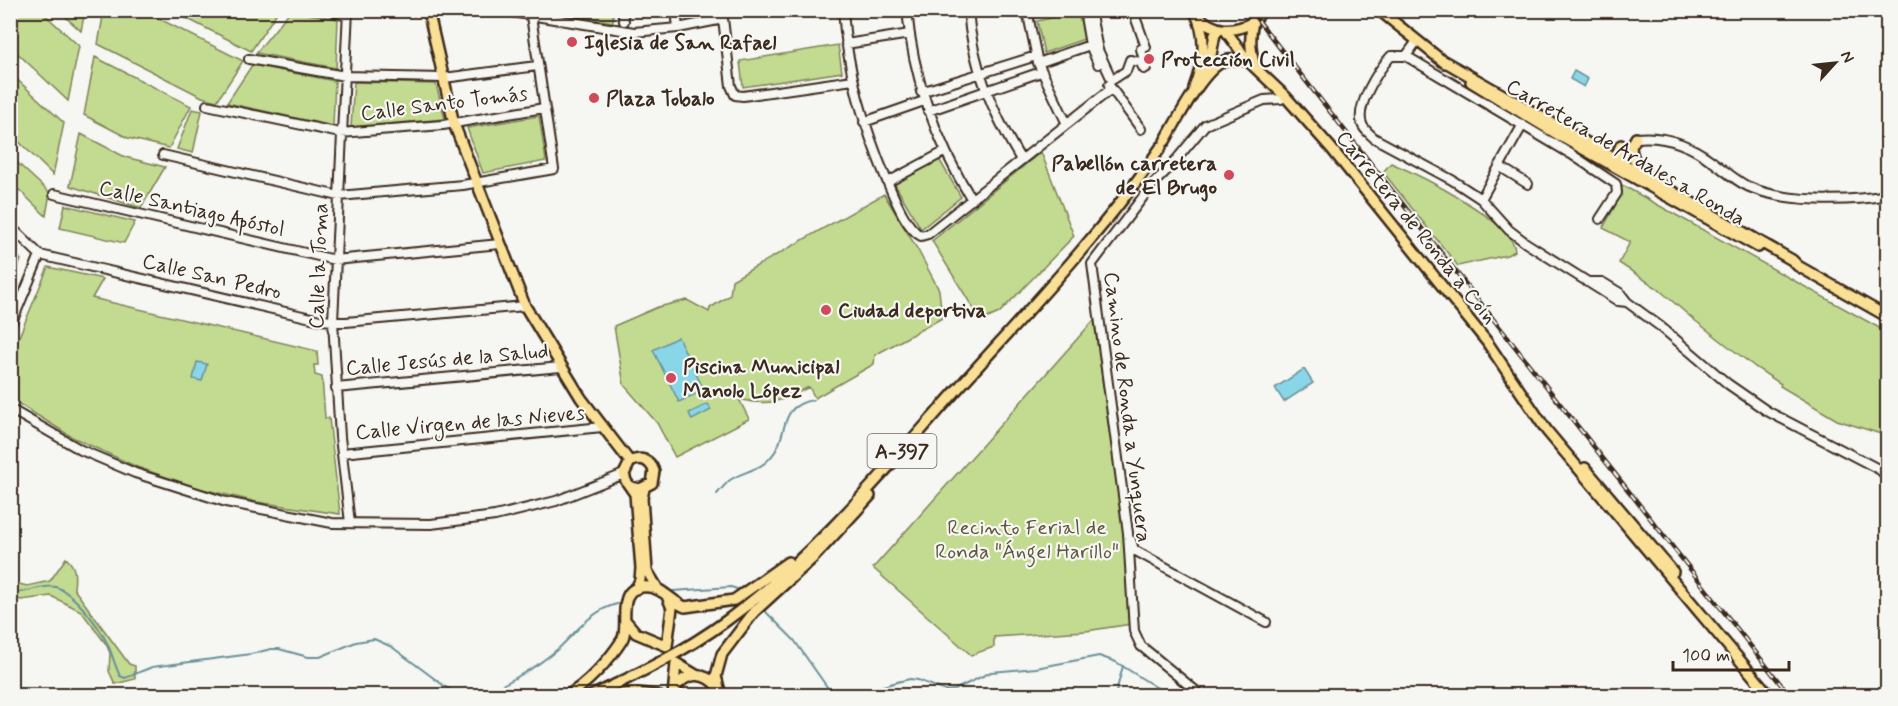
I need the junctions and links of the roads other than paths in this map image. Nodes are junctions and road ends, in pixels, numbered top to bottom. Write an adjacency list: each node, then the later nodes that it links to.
1 (331, 10): 15 (street)
2 (428, 10): 35 (main road)
3 (498, 10): 17 (street)
4 (622, 10): 19 (street)
5 (676, 10): 20 (street)
6 (843, 10): 24 (street)
7 (907, 10): 22 (street)
8 (968, 10): 33 (street)
9 (1027, 10): 28 (street)
10 (1084, 10): 25 (street)
11 (1090, 10): 12 (street)
12 (1125, 10)
13 (1379, 10): 23 (main road, Carretera de Ardales a Ronda)
14 (1195, 12): 21 (main road); 43 (main road)
15 (348, 14): 34 (street, Calle la Toma)
16 (722, 15): 20 (street); 36 (street)
17 (531, 16): 20 (street); 31 (street)
18 (1257, 16): 21 (main road); 30 (main road)
19 (624, 21)
20 (678, 28)
21 (1223, 30): 30 (main road, Carretera de Ronda a Coín); 38 (main road)
22 (910, 34): 24 (street); 41 (street)
23 (1417, 41): 26 (street); 29 (main road, Carretera de Ardales a Ronda)
24 (846, 44): 36 (street)
25 (1090, 45): 28 (street); 39 (street)
26 (1406, 56): 52 (street); 72 (street)
27 (249, 59): 34 (street)
28 (1037, 60): 32 (street); 33 (street)
29 (1442, 60): 55 (main road, Carretera de Ardales a Ronda); 58 (main road, Carretera de Ardales a Ronda)
30 (1251, 64): 37 (main road, Carretera de Ronda a Coín); 38 (main road)
31 (537, 66): 35 (street); 47 (street)
32 (1041, 72): 40 (street); 51 (street)
33 (979, 74): 40 (street); 41 (street)
34 (345, 76): 35 (street); 54 (street, Calle la Toma)
35 (444, 78): 50 (main road)
36 (853, 80): 49 (street)
37 (1275, 86): 42 (main road, Carretera de Ronda a Coín); 44 (street, Camino de Ronda a Yunquera)
38 (1197, 87): 43 (main road)
39 (1111, 89): 51 (street); 53 (street)
40 (985, 91): 48 (street); 61 (street)
41 (921, 92): 45 (street)
42 (1285, 96): 44 (street, Camino de Ronda a Yunquera); 88 (main road, Carretera de Ronda a Coín)
43 (1190, 98): 87 (main road, A-397)
44 (1264, 100): 101 (street, Camino de Ronda a Yunquera)
45 (924, 101): 48 (street); 49 (street)
46 (207, 105): 54 (street, Calle Santo Tomás)
47 (544, 108): 50 (street, Calle Santo Tomás); 66 (street)
48 (928, 111): 59 (street)
49 (864, 122): 65 (street)
50 (454, 124): 54 (street, Calle Santo Tomás); 66 (main road)
51 (1067, 124): 61 (street)
52 (1522, 126): 63 (street); 74 (street)
53 (1141, 129)
54 (340, 133): 71 (street, Calle la Toma)
55 (1560, 136): 62 (main road); 69 (main road, Carretera de Ardales a Ronda)
56 (1634, 142): 57 (main road); 62 (main road); 64 (main road); 70 (street)
57 (1620, 145): 58 (main road); 62 (main road)
58 (1597, 148): 62 (main road, Carretera de Ardales a Ronda)
59 (944, 152): 65 (street); 73 (street)
60 (163, 155): 71 (street)
61 (1021, 160): 73 (street)
62 (1617, 160): 64 (main road, Carretera de Ardales a Ronda); 69 (main road)
63 (1499, 166): 67 (street); 72 (street)
64 (1651, 179): 79 (main road, Carretera de Ardales a Ronda)
65 (888, 182): 73 (street)
66 (476, 183): 71 (street); 76 (main road)
67 (1528, 184)
68 (54, 194): 78 (street, Calle Santiago Apóstol)
69 (1663, 194): 79 (main road, Carretera de Ardales a Ronda)
70 (1887, 195)
71 (339, 196): 78 (street, Calle la Toma)
72 (1480, 199): 94 (street)
73 (972, 200)
74 (1600, 219)
75 (10, 226): 77 (street)
76 (500, 244): 78 (street, Calle Santiago Apóstol); 80 (main road)
77 (40, 255): 82 (street, Calle San Pedro); 83 (street)
78 (335, 260): 82 (street, Calle la Toma)
79 (1798, 266): 81 (main road, Carretera de Ardales a Ronda)
80 (525, 306): 82 (street, Calle San Pedro); 84 (main road)
81 (1887, 317)
82 (333, 321): 85 (street, Calle la Toma)
83 (10, 327)
84 (561, 367): 85 (street, Calle Jesús de la Salud); 89 (main road)
85 (336, 388): 90 (street, Calle la Toma)
86 (10, 409): 99 (street)
87 (935, 414): 91 (main road, A-397); 104 (main road)
88 (1540, 420): 98 (main road, Carretera de Ronda a Coín); 100 (main road, Carretera de Ronda a Coín)
89 (602, 427): 90 (street, Calle Virgen de las Nieves); 92 (main road)
90 (342, 453): 99 (street, Calle la Toma)
91 (901, 453): 112 (main road); 114 (main road, A-397)
92 (630, 462): 95 (main road); 97 (main road)
93 (1887, 463): 94 (street)
94 (1885, 473)
95 (624, 474): 96 (main road); 99 (street)
96 (631, 487): 97 (main road); 103 (main road)
97 (644, 489): 104 (main road)
98 (1613, 501): 100 (main road); 102 (main road, Carretera de Ronda a Coín)
99 (350, 523)
100 (1631, 532): 102 (main road); 109 (main road, Carretera de Ronda a Coín)
101 (1128, 533): 107 (street); 117 (street, Camino de Ronda a Yunquera)
102 (1655, 549): 109 (main road, Carretera de Ronda a Coín)
103 (636, 590): 104 (main road); 105 (main road)
104 (662, 591): 106 (main road)
105 (624, 617): 108 (main road); 113 (main road)
106 (669, 622): 108 (main road); 108 (main road)
107 (1266, 622)
108 (643, 635)
109 (1722, 638): 118 (main road, Carretera de Ronda a Coín)
110 (696, 675): 111 (main road); 111 (main road); 112 (main road)
111 (674, 692)
112 (720, 693)
113 (566, 696)
114 (591, 696)
115 (615, 696): 116 (main road)
116 (658, 696)
117 (1202, 696)
118 (1770, 696)

